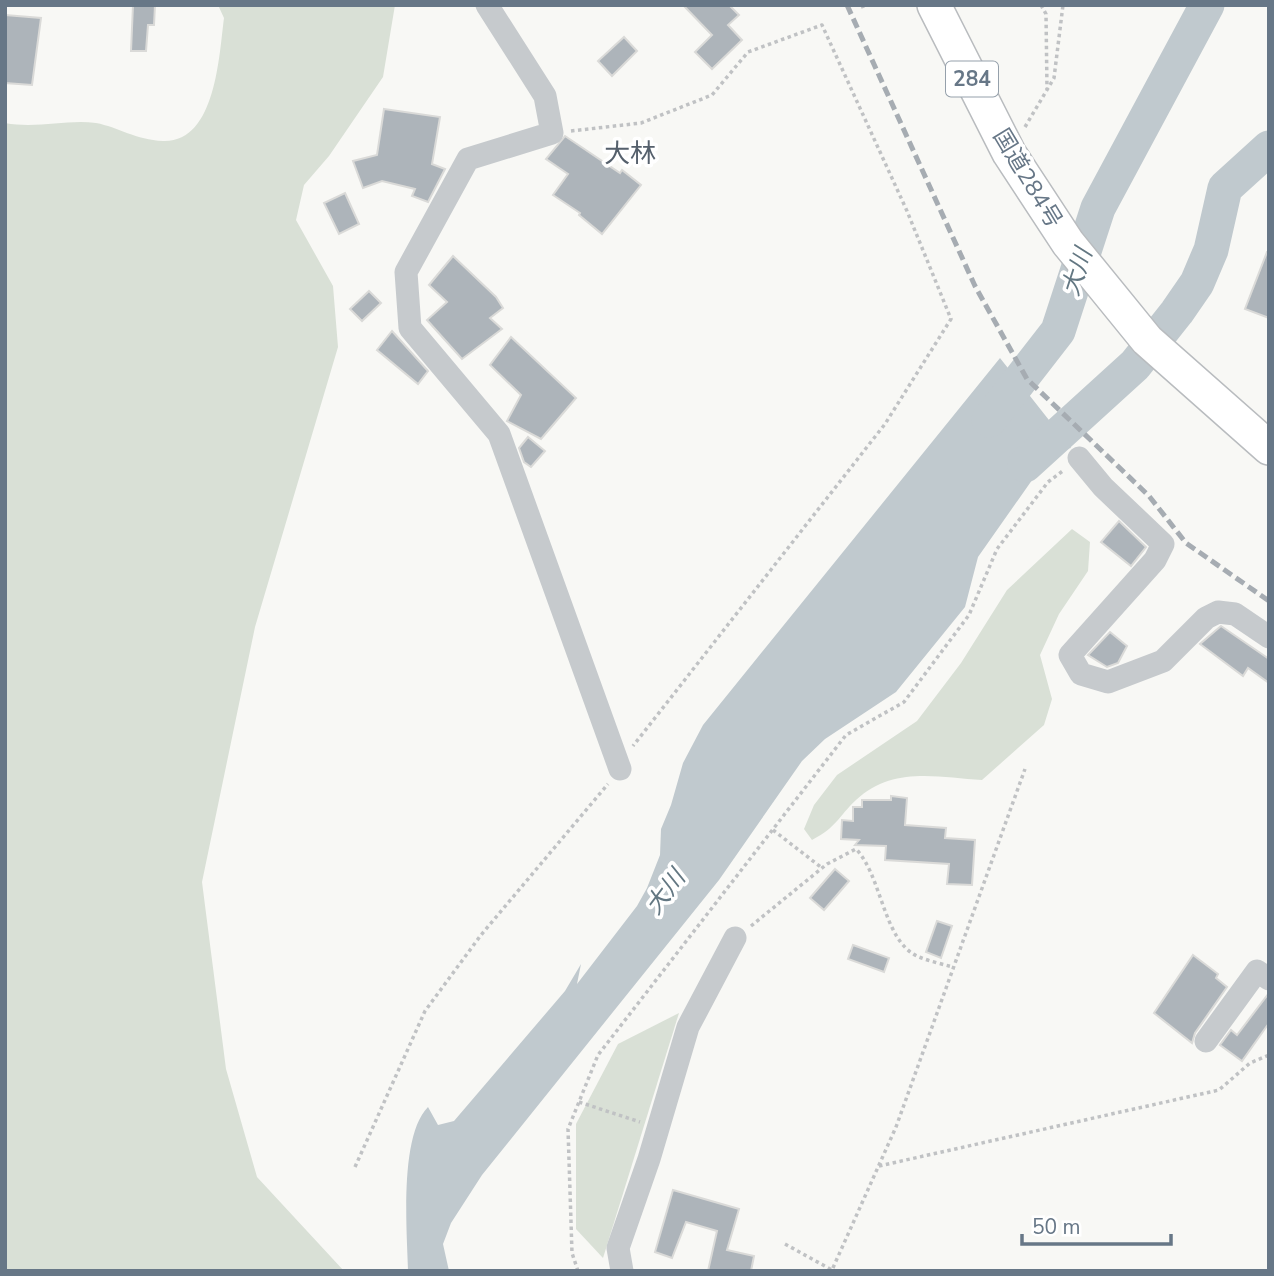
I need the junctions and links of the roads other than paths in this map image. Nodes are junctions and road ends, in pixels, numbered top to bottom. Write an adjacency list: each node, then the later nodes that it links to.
1 (487, 5): 6 (street)
2 (934, 5): 3 (highway, 国道284号 / 284)
3 (1269, 448)
4 (1079, 458): 5 (street)
5 (1269, 637)
6 (619, 767)
7 (735, 938): 10 (street)
8 (1269, 979): 9 (street)
9 (1206, 1041)
10 (622, 1271)

